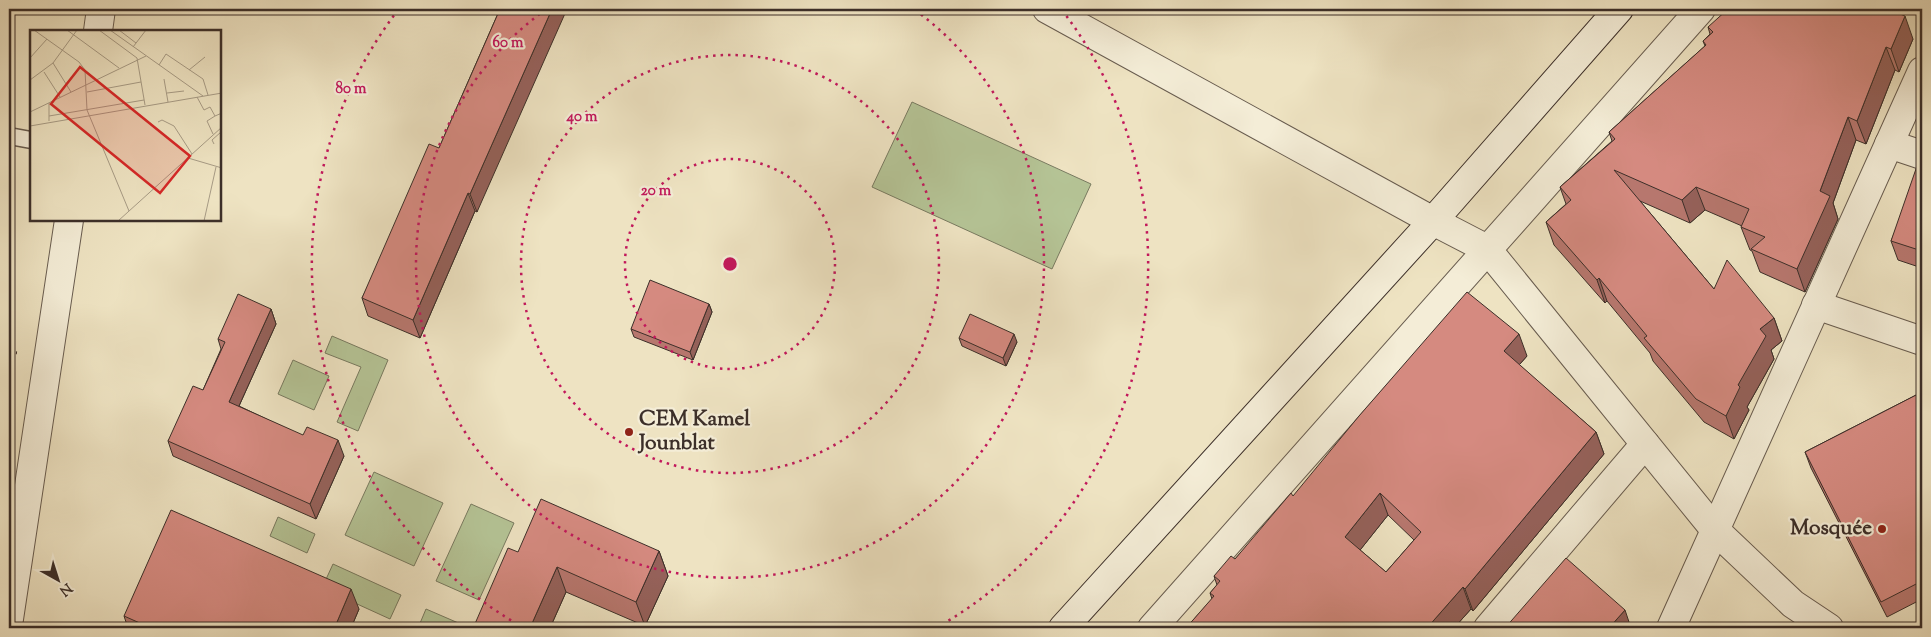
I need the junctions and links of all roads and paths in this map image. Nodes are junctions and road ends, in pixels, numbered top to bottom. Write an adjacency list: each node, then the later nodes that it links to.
1 (101, 9): 5 (street)
2 (1047, 9): 12 (street)
3 (1619, 9): 12 (street)
4 (1701, 9): 13 (street)
5 (98, 30)
6 (1922, 72): 9 (street)
7 (9, 136): 8 (lane)
8 (30, 140)
9 (1889, 144): 10 (street); 14 (street)
10 (1922, 155)
11 (69, 221): 18 (street)
12 (1434, 221): 13 (street); 19 (street)
13 (1488, 249): 16 (street); 20 (street)
14 (1816, 305): 15 (street); 17 (street)
15 (1922, 341)
16 (1645, 444): 17 (street); 21 (street)
17 (1715, 530): 22 (street); 23 (street)
18 (9, 611)
19 (1063, 628)
20 (1152, 628)
21 (1488, 628)
22 (1671, 628)
23 (1829, 628)

